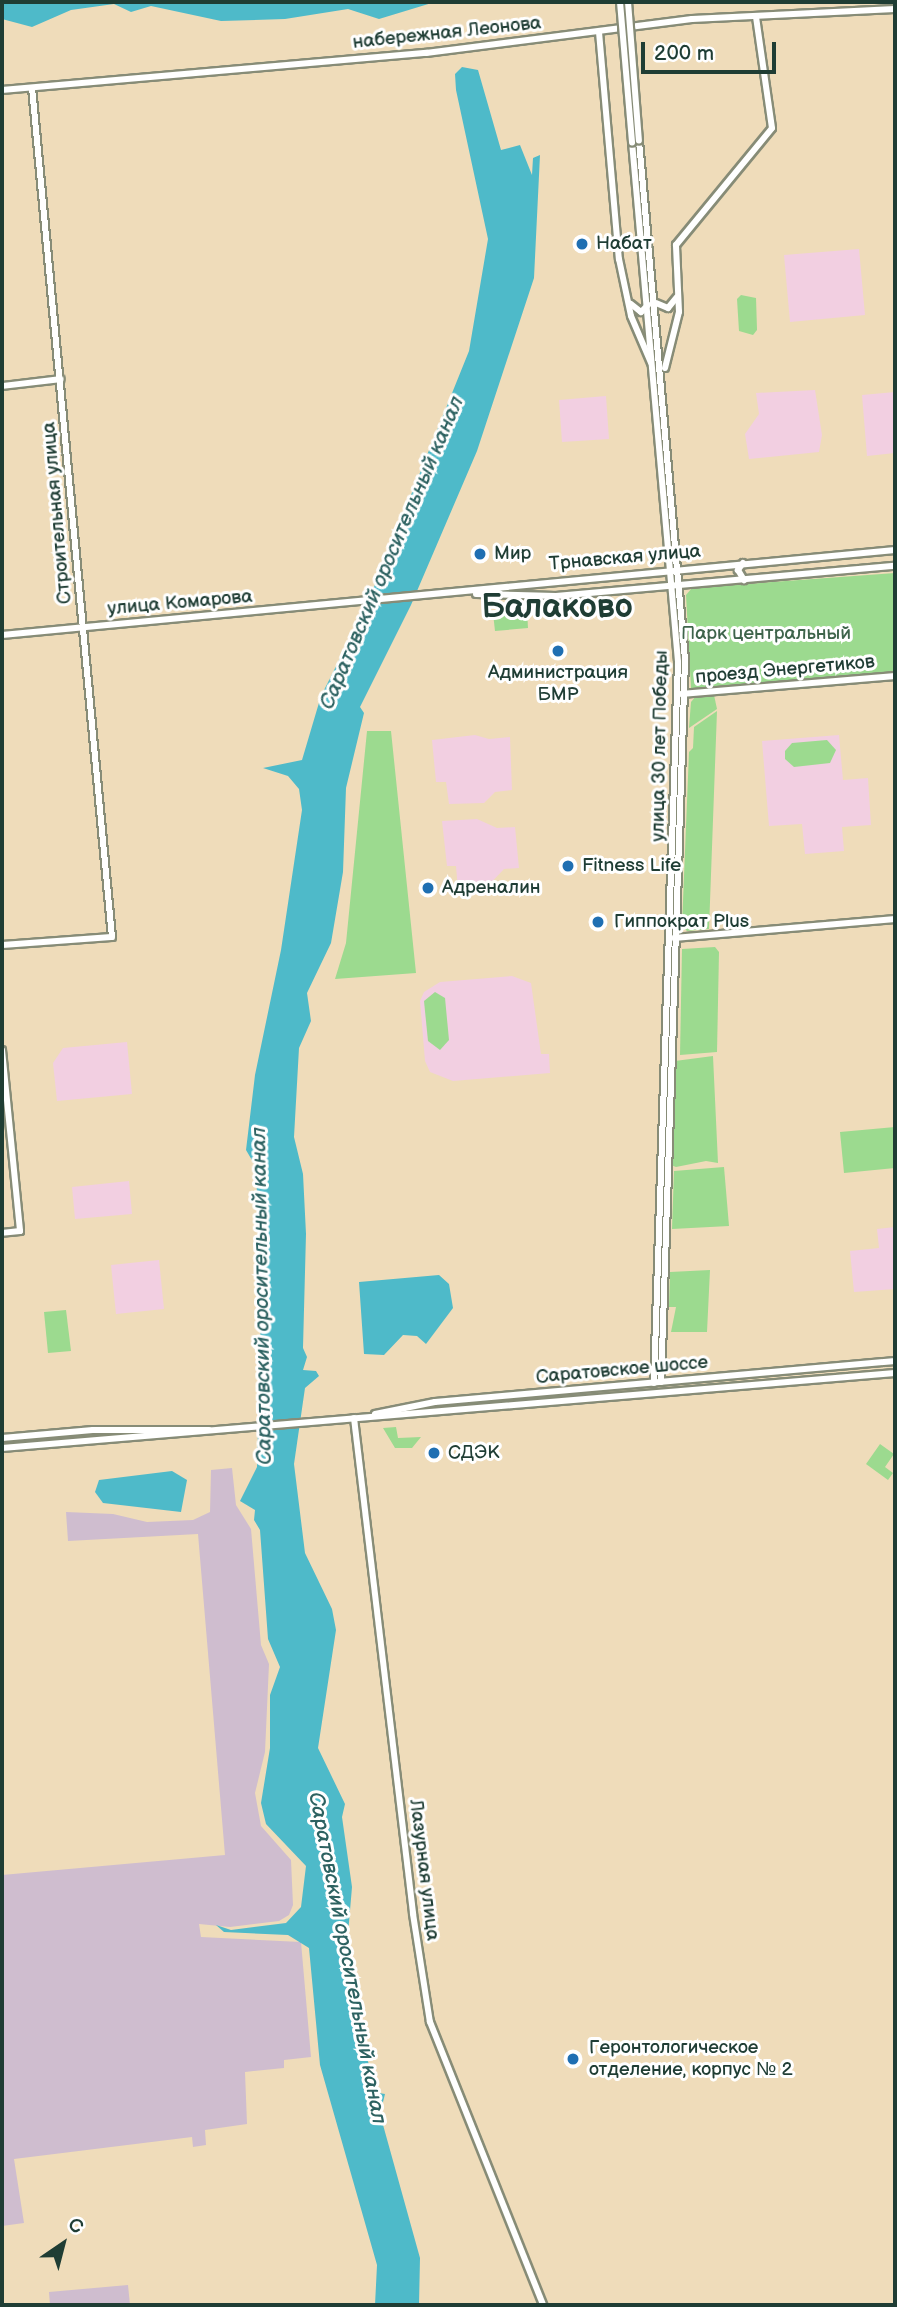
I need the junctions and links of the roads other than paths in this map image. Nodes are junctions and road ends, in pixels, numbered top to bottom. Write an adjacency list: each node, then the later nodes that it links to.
1 (620, 2): 8 (main road, bridge)
2 (628, 2): 8 (main road, bridge)
3 (895, 9): 4 (main road, набережная Леонова)
4 (756, 16): 5 (main road, набережная Леонова); 9 (main road)
5 (599, 32): 6 (main road, набережная Леонова); 10 (main road)
6 (32, 88): 7 (main road, набережная Леонова); 13 (main road, Строительная улица)
7 (2, 90)
8 (636, 141): 11 (main road, улица 30 лет Победы)
9 (677, 295): 11 (main road); 15 (main road)
10 (628, 300): 11 (main road); 12 (main road)
11 (652, 303): 12 (main road, улица 30 лет Победы); 15 (main road)
12 (654, 374): 20 (main road, улица 30 лет Победы)
13 (61, 379): 14 (main road); 27 (main road, Строительная улица)
14 (2, 386)
15 (665, 405): 20 (main road)
16 (895, 550): 17 (main road, Трнавская улица)
17 (775, 560): 18 (main road, Трнавская улица); 21 (main road)
18 (743, 563): 20 (main road, Трнавская улица); 22 (main road)
19 (895, 566): 21 (main road, Трнавская улица)
20 (675, 570): 23 (main road, Трнавская улица); 24 (main road, улица 30 лет Победы)
21 (774, 577): 22 (main road, Трнавская улица)
22 (744, 580): 24 (main road, Трнавская улица)
23 (526, 583): 25 (main road, Трнавская улица); 26 (main road)
24 (677, 586): 26 (main road, Трнавская улица); 30 (main road, улица 30 лет Победы)
25 (439, 594): 26 (main road, Трнавская улица); 27 (main road, улица Комарова)
26 (527, 596)
27 (83, 628): 28 (main road, улица Комарова); 33 (main road, Строительная улица)
28 (2, 635)
29 (895, 676): 30 (main road, проезд Энергетиков)
30 (681, 694): 32 (main road, улица 30 лет Победы)
31 (895, 919): 32 (main road)
32 (673, 938): 40 (main road, улица 30 лет Победы)
33 (2, 945)
34 (2, 1050): 35 (main road)
35 (2, 1233)
36 (895, 1361): 37 (main road, Саратовское шоссе)
37 (836, 1366): 39 (main road); 40 (main road, Саратовское шоссе)
38 (895, 1373): 39 (main road, Саратовское шоссе)
39 (837, 1378): 41 (main road, Саратовское шоссе)
40 (658, 1382): 41 (main road, улица 30 лет Победы); 42 (main road, Саратовское шоссе)
41 (658, 1394): 42 (main road, Саратовское шоссе)
42 (396, 1413): 43 (main road, Саратовское шоссе)
43 (354, 1418): 45 (main road, Саратовское шоссе); 49 (main road, Лазурная улица)
44 (129, 1429): 45 (main road, Саратовское шоссе); 46 (main road, Саратовское шоссе); 47 (main road)
45 (239, 1430): 47 (main road, Саратовское шоссе)
46 (2, 1438)
47 (125, 1439): 48 (main road, Саратовское шоссе)
48 (2, 1448)
49 (543, 2305)

